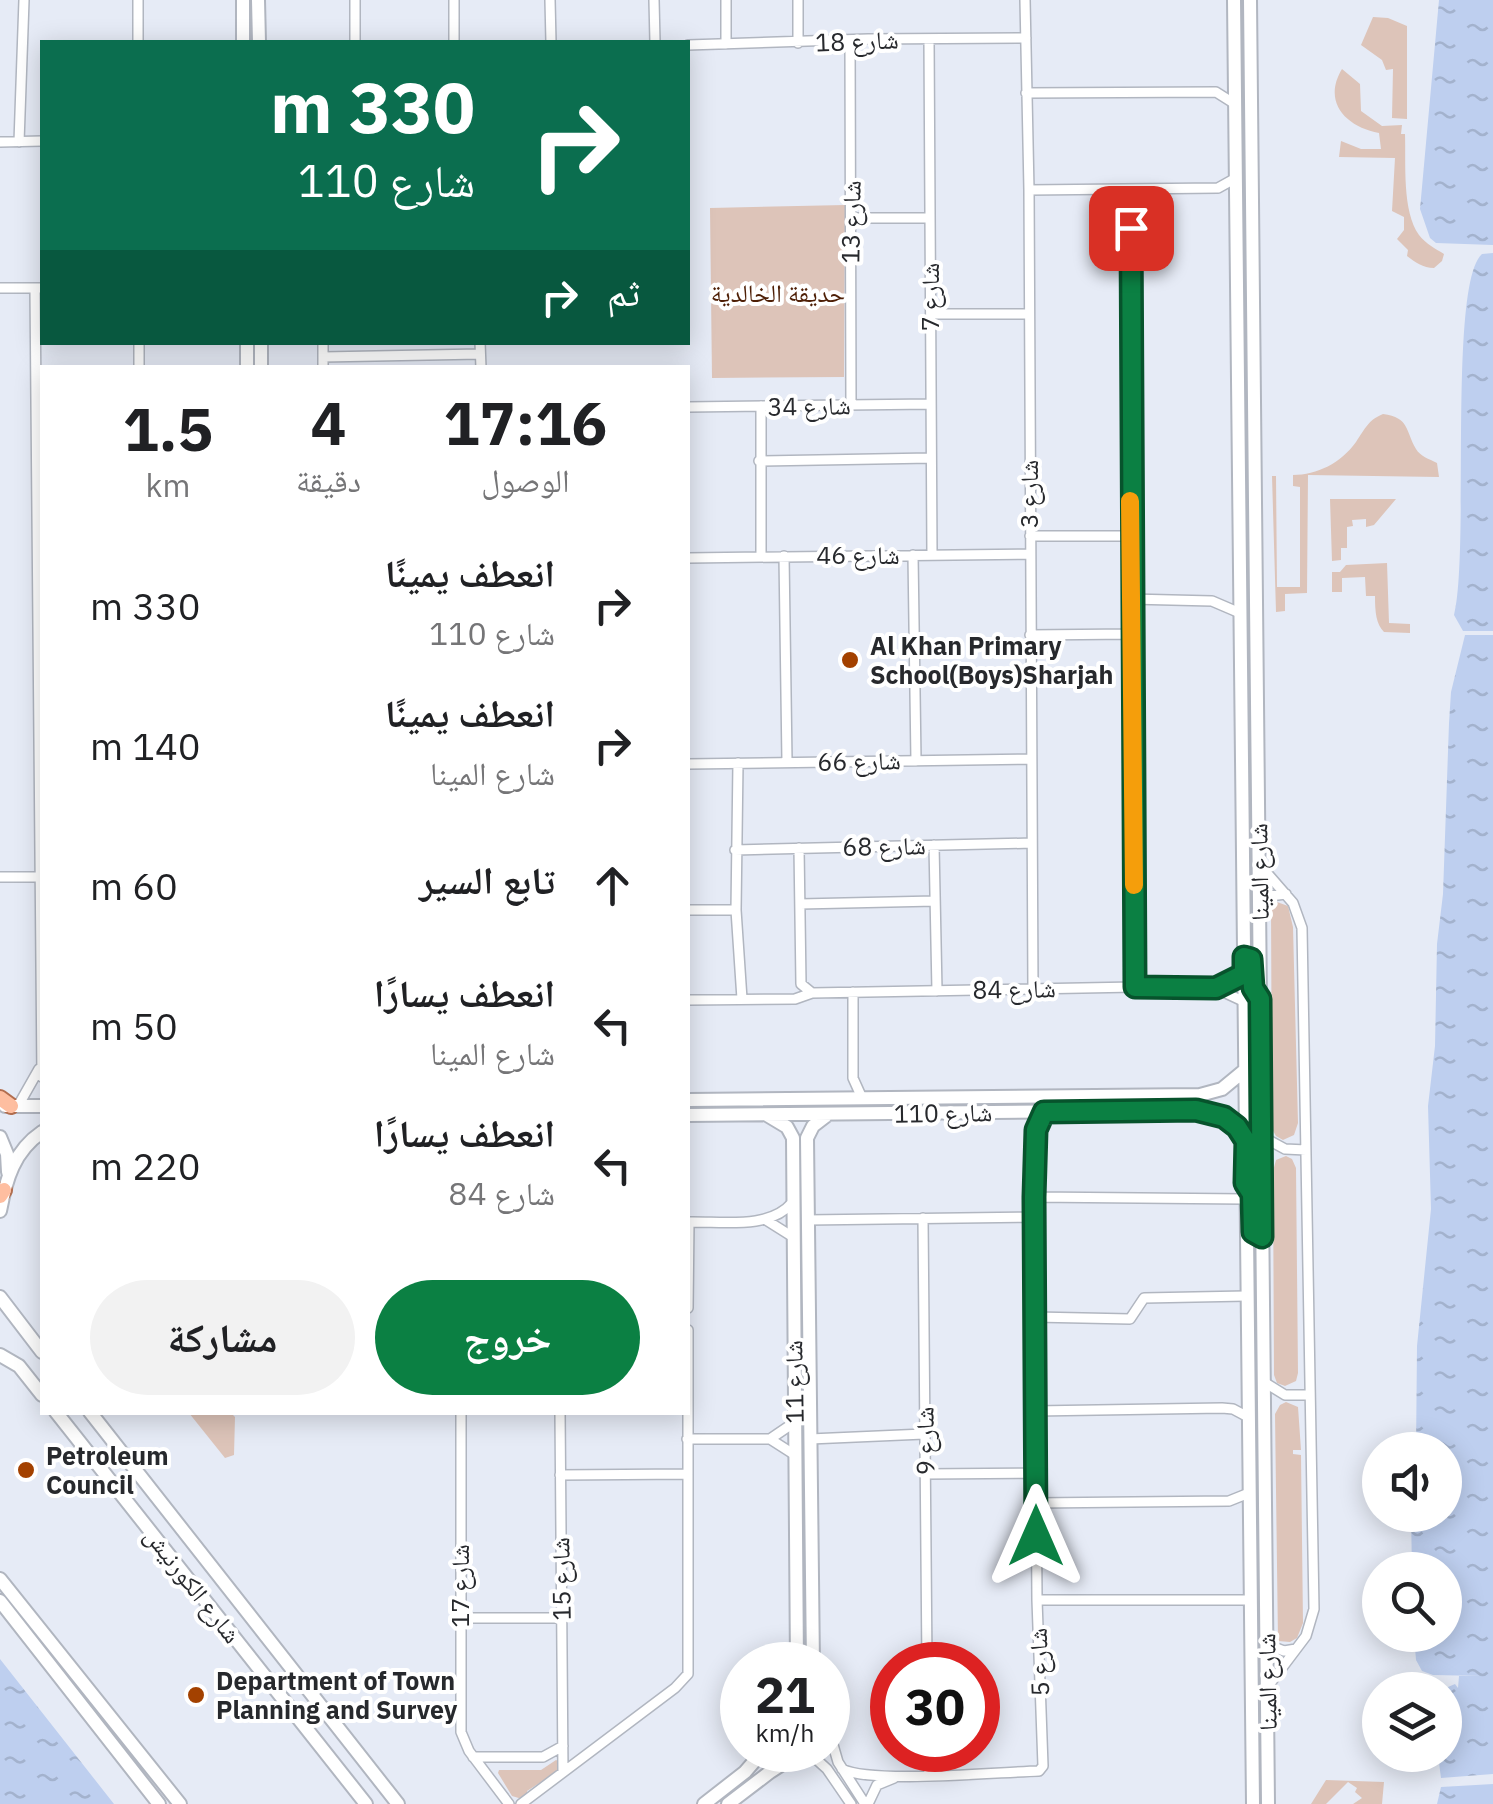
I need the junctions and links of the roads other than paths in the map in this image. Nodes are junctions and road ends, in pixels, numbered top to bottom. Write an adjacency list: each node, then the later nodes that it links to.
1 (24, 0): 32 (street)
2 (138, 0): 15 (street)
3 (243, 0): 16 (main road)
4 (258, 0): 17 (main road)
5 (354, 0): 18 (street)
6 (454, 0): 19 (street)
7 (550, 0): 20 (street)
8 (654, 0): 21 (street)
9 (726, 0): 24 (street)
10 (798, 0): 23 (street)
11 (1025, 0): 13 (street, شارع 3)
12 (1239, 2): 26 (main road, شارع المينا); 47 (main road, شارع المينا)
13 (1026, 38): 14 (street, شارع 18); 28 (street, شارع 3)
14 (929, 39): 22 (street, شارع 18); 39 (street, شارع 7)
15 (138, 40)
16 (243, 40)
17 (258, 40)
18 (355, 40)
19 (454, 40)
20 (550, 40)
21 (655, 40)
22 (850, 40): 23 (street, شارع 18); 38 (street, شارع 13)
23 (798, 43): 24 (street, شارع 18)
24 (726, 44): 25 (street, شارع 18)
25 (690, 45)
26 (1235, 80): 27 (street); 29 (main road, شارع المينا)
27 (1216, 92): 28 (street); 29 (street)
28 (1026, 93): 35 (street, شارع 3)
29 (1235, 104): 33 (main road, شارع المينا)
30 (40, 141): 32 (street)
31 (0, 142): 32 (street)
32 (20, 142)
33 (1236, 178): 34 (street); 37 (main road, شارع المينا)
34 (1218, 188): 36 (street); 37 (street)
35 (1029, 190): 36 (street); 43 (street, شارع 3)
36 (1132, 190): 60 (street)
37 (1236, 199): 44 (main road, شارع المينا)
38 (852, 218): 39 (street); 53 (street, شارع 13)
39 (930, 218): 42 (street, شارع 7)
40 (0, 288): 41 (street)
41 (39, 288): 58 (street)
42 (930, 314): 43 (street); 52 (street, شارع 7)
43 (1028, 314): 59 (street, شارع 3)
44 (1237, 317): 47 (main road); 67 (main road, شارع المينا)
45 (403, 345): 49 (street)
46 (480, 345): 48 (street)
47 (1253, 352): 83 (main road, شارع المينا)
48 (480, 354): 49 (street); 51 (street)
49 (403, 356): 50 (street)
50 (323, 362)
51 (481, 365)
52 (931, 404): 53 (street, شارع 34); 56 (street, شارع 7)
53 (851, 405): 54 (street, شارع 34)
54 (761, 406): 55 (street, شارع 34); 57 (street)
55 (690, 407)
56 (931, 458): 57 (street); 63 (street, شارع 7)
57 (760, 461): 64 (street)
58 (40, 466): 73 (street)
59 (1030, 536): 60 (street); 61 (street, شارع 3)
60 (1130, 536): 68 (street)
61 (1030, 554): 63 (street, شارع 46); 72 (street, شارع 3)
62 (913, 555): 63 (street, شارع 46); 65 (street, شارع 46); 75 (street)
63 (932, 555)
64 (760, 556): 65 (street, شارع 46); 66 (street, شارع 46)
65 (784, 556): 76 (street)
66 (690, 558)
67 (1240, 587): 69 (street); 70 (main road, شارع المينا)
68 (1131, 599): 69 (street); 71 (street)
69 (1212, 600): 70 (street)
70 (1240, 613): 92 (main road, شارع المينا)
71 (1132, 634): 72 (street); 94 (street)
72 (1030, 635): 74 (street, شارع 3)
73 (40, 671)
74 (1031, 759): 75 (street, شارع 66); 79 (street, شارع 3)
75 (916, 760): 76 (street, شارع 66)
76 (787, 762): 77 (street, شارع 66)
77 (738, 763): 78 (street, شارع 66); 82 (street)
78 (690, 764)
79 (1032, 843): 80 (street, شارع 68); 96 (street, شارع 3)
80 (934, 845): 81 (street, شارع 68); 87 (street)
81 (799, 848): 82 (street, شارع 68); 89 (street)
82 (736, 850): 91 (street)
83 (1258, 862): 86 (street); 88 (main road, شارع المينا)
84 (40, 876): 85 (street)
85 (0, 878)
86 (1286, 894): 88 (street); 128 (street)
87 (935, 900): 89 (street); 97 (street)
88 (1259, 902): 101 (main road, شارع المينا)
89 (800, 904): 99 (street)
90 (690, 910): 91 (street)
91 (736, 910): 100 (street)
92 (1244, 957): 93 (main road, شارع المينا); 101 (main road)
93 (1244, 974): 95 (street, شارع 84); 103 (main road, شارع المينا)
94 (1135, 987): 95 (street, شارع 84); 96 (street, شارع 84)
95 (1216, 988): 103 (street, شارع 84)
96 (1033, 989): 97 (street, شارع 84)
97 (937, 990): 98 (street, شارع 84)
98 (853, 992): 99 (street, شارع 84); 106 (street)
99 (812, 993): 100 (street, شارع 84)
100 (742, 999): 102 (street, شارع 84)
101 (1260, 999): 124 (main road, شارع المينا)
102 (690, 1000)
103 (1245, 1002): 104 (main road, شارع المينا)
104 (1245, 1070): 107 (main road); 126 (main road, شارع المينا)
105 (40, 1073): 113 (street)
106 (853, 1078): 108 (street); 109 (street)
107 (1215, 1092): 110 (main road, شارع 110); 120 (main road)
108 (842, 1098): 109 (main road, شارع 110); 112 (main road, شارع 110)
109 (862, 1098): 110 (main road, شارع 110)
110 (942, 1098): 117 (main road)
111 (690, 1100): 112 (main road, شارع 110)
112 (786, 1100): 118 (main road)
113 (7, 1104): 114 (main road)
114 (40, 1106)
115 (1024, 1112): 116 (main road, شارع 110); 117 (main road, شارع 110); 122 (street)
116 (1044, 1112): 120 (main road, شارع 110); 122 (street, شارع 5)
117 (889, 1113): 119 (main road, شارع 110)
118 (765, 1114): 119 (main road, شارع 110); 121 (main road, شارع 110); 134 (main road, شارع 11)
119 (831, 1114): 139 (main road, شارع 11)
120 (1218, 1114): 126 (main road)
121 (690, 1115)
122 (1036, 1130): 132 (street, شارع 5)
123 (40, 1134): 131 (main road)
124 (1261, 1136): 127 (street); 129 (main road, شارع المينا)
125 (0, 1137): 131 (main road)
126 (1246, 1141): 130 (main road, شارع المينا)
127 (1285, 1149): 128 (street); 129 (street)
128 (1306, 1150): 155 (street)
129 (1260, 1163): 141 (main road, شارع المينا)
130 (1245, 1183): 133 (main road, شارع المينا); 141 (main road)
131 (4, 1189): 135 (main road)
132 (1034, 1197): 133 (street); 136 (street, شارع 5)
133 (1245, 1199): 144 (main road, شارع المينا)
134 (794, 1200): 138 (street); 142 (main road, شارع 11)
135 (0, 1211)
136 (1034, 1216): 137 (street); 146 (street, شارع 5)
137 (923, 1218): 139 (street); 165 (street, شارع 9)
138 (766, 1220): 140 (street); 142 (street)
139 (807, 1220): 147 (main road, شارع 11)
140 (690, 1222)
141 (1262, 1237): 152 (main road, شارع المينا)
142 (793, 1238): 143 (main road, شارع 11)
143 (793, 1281): 147 (main road); 164 (main road, شارع 11)
144 (1246, 1296): 146 (street); 163 (main road, شارع المينا)
145 (0, 1297): 148 (main road)
146 (1035, 1318): 156 (street, شارع 5)
147 (808, 1327): 168 (main road, شارع 11)
148 (40, 1349)
149 (0, 1355): 151 (main road)
150 (40, 1361): 151 (main road)
151 (30, 1379): 153 (main road)
152 (1264, 1382): 154 (street); 157 (main road, شارع المينا)
153 (40, 1392)
154 (1284, 1395): 155 (street); 157 (street)
155 (1309, 1395): 190 (street)
156 (1036, 1411): 163 (street); 170 (street, شارع 5)
157 (1264, 1411): 179 (main road, شارع المينا)
158 (58, 1415): 205 (main road, شارع الكورنيش)
159 (92, 1415): 206 (main road, شارع الكورنيش)
160 (461, 1415): 184 (street, شارع 17)
161 (560, 1415): 171 (street, شارع 15)
162 (688, 1415): 166 (street)
163 (1248, 1417): 174 (main road, شارع المينا)
164 (795, 1422): 167 (street); 169 (main road, شارع 11)
165 (924, 1434): 168 (street); 173 (street, شارع 9)
166 (688, 1438): 167 (street); 172 (street)
167 (770, 1439): 169 (street)
168 (810, 1440): 180 (main road, شارع 11)
169 (795, 1455): 176 (main road, شارع 11)
170 (1036, 1473): 173 (street); 175 (street, شارع 5)
171 (560, 1474): 172 (street); 185 (street, شارع 15)
172 (688, 1474): 193 (street)
173 (925, 1474): 188 (street, شارع 9)
174 (1249, 1492): 175 (street); 177 (main road, شارع المينا)
175 (1036, 1503): 181 (street, شارع 5)
176 (796, 1527): 180 (main road); 186 (main road, شارع 11)
177 (1250, 1537): 179 (main road); 182 (main road, شارع المينا)
178 (0, 1578): 204 (main road)
179 (1265, 1581): 189 (main road, شارع المينا)
180 (811, 1584): 187 (main road, شارع 11)
181 (1037, 1600): 182 (street); 201 (street, شارع 5)
182 (1250, 1600): 213 (main road, شارع المينا)
183 (0, 1601): 203 (main road)
184 (460, 1618): 185 (street); 194 (street, شارع 17)
185 (561, 1618): 192 (street, شارع 15)
186 (797, 1642)
187 (812, 1642)
188 (928, 1642)
189 (1266, 1644): 190 (street); 191 (main road, شارع المينا)
190 (1296, 1649): 191 (street)
191 (1267, 1688): 214 (main road, شارع المينا)
192 (563, 1746): 193 (street); 194 (street); 195 (street, شارع 15)
193 (585, 1756): 195 (street)
194 (473, 1757): 207 (street)
195 (564, 1772): 208 (street)
196 (746, 1772): 209 (main road)
197 (770, 1772): 210 (main road)
198 (829, 1772): 211 (street)
199 (844, 1772): 212 (street)
200 (850, 1772): 202 (street)
201 (929, 1774): 202 (street)
202 (906, 1776): 212 (street)
203 (159, 1804)
204 (180, 1804)
205 (366, 1804)
206 (398, 1804)
207 (510, 1804)
208 (521, 1804)
209 (704, 1804)
210 (728, 1804)
211 (851, 1804)
212 (867, 1804)
213 (1253, 1804)
214 (1268, 1804)

